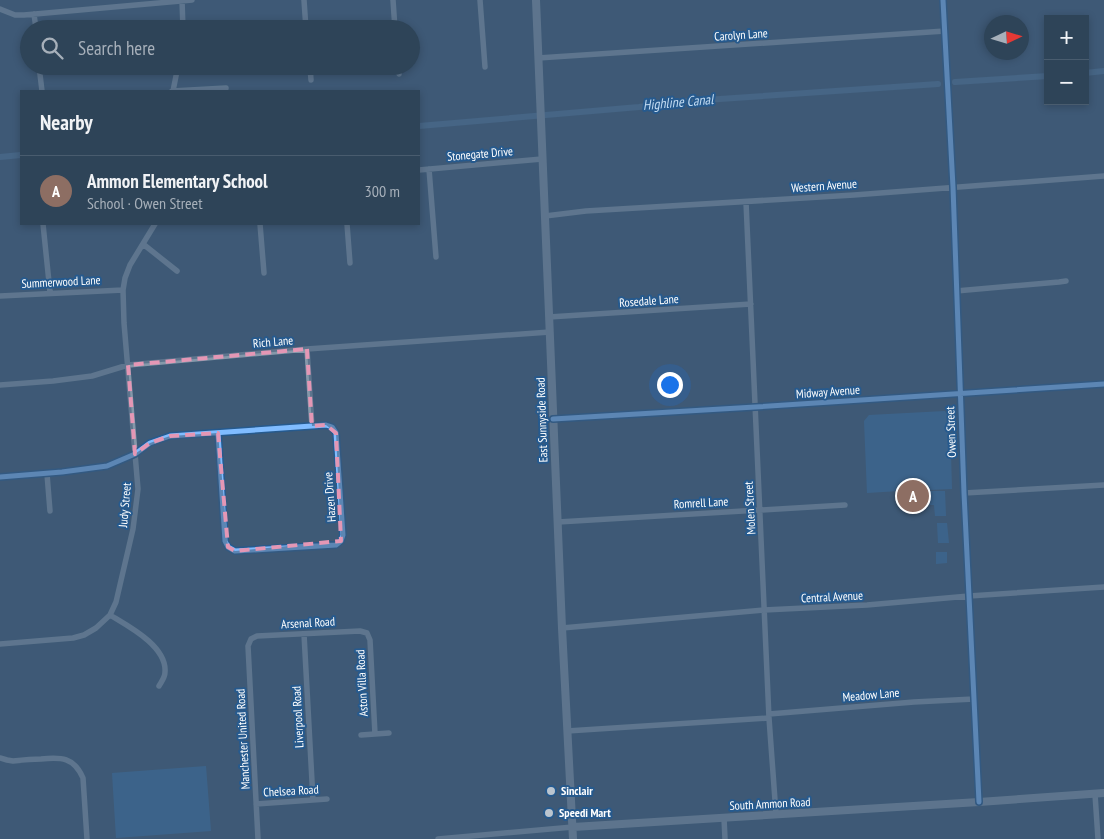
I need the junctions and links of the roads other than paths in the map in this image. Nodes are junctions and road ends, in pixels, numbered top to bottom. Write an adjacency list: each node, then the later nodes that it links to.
1 (182, 0): 2 (street); 9 (street); 11 (street)
2 (192, 0)
3 (304, 0): 12 (street)
4 (393, 0): 13 (street)
5 (480, 0): 16 (street)
6 (536, 0): 15 (main road, East Sunnyside Road)
7 (943, 0): 14 (street, Owen Street)
8 (0, 9): 9 (street)
9 (34, 14): 10 (street)
10 (35, 20)
11 (183, 20)
12 (305, 20)
13 (394, 20)
14 (945, 31): 15 (street, Carolyn Lane); 29 (street, Owen Street)
15 (538, 58): 25 (main road, East Sunnyside Road)
16 (485, 67)
17 (40, 75): 22 (street)
18 (176, 75): 23 (street)
19 (311, 75): 20 (street)
20 (311, 80)
21 (226, 88): 24 (street)
22 (42, 90)
23 (173, 90)
24 (191, 90)
25 (542, 159): 26 (street, Stonegate Drive); 31 (main road, East Sunnyside Road)
26 (429, 169): 27 (street, Stonegate Drive); 37 (street)
27 (420, 170)
28 (1104, 176): 29 (street, Western Avenue)
29 (953, 186): 30 (street, Western Avenue); 43 (street, Owen Street)
30 (746, 202): 31 (street, Western Avenue); 46 (street, Molen Street)
31 (545, 216): 47 (main road, East Sunnyside Road)
32 (43, 225): 44 (street)
33 (154, 225): 36 (street, Judy Street)
34 (260, 225): 40 (street)
35 (347, 225): 38 (street)
36 (143, 244): 39 (street); 42 (street, Judy Street)
37 (436, 257)
38 (350, 263)
39 (177, 271)
40 (264, 273)
41 (1066, 281): 43 (street)
42 (123, 290): 44 (street, Summerwood Lane); 50 (street, Judy Street)
43 (956, 291): 53 (street, Owen Street)
44 (50, 292): 45 (street, Summerwood Lane)
45 (0, 296)
46 (750, 304): 47 (street, Rosedale Lane); 54 (street, Molen Street)
47 (549, 317): 48 (main road, East Sunnyside Road)
48 (550, 332): 49 (street, Rich Lane); 55 (main road, East Sunnyside Road)
49 (307, 349): 50 (street, Rich Lane); 56 (street)
50 (128, 365): 52 (street, Rich Lane); 58 (street, Judy Street)
51 (1104, 384): 53 (street, Midway Avenue)
52 (0, 385)
53 (960, 393): 54 (street, Midway Avenue); 62 (street, Owen Street)
54 (755, 408): 55 (street, Midway Avenue); 64 (street, Molen Street)
55 (553, 420): 66 (main road, East Sunnyside Road)
56 (312, 426): 57 (street, Hazen Drive); 57 (street, Hazen Drive)
57 (218, 433): 58 (street, Hazen Drive)
58 (135, 454): 59 (street, Hazen Drive); 70 (street, Judy Street)
59 (47, 474): 60 (street, Hazen Drive); 65 (street)
60 (0, 477)
61 (1104, 486): 62 (street)
62 (964, 493): 68 (street, Owen Street)
63 (845, 505): 64 (street, Romrell Lane)
64 (760, 510): 66 (street, Romrell Lane); 69 (street, Molen Street)
65 (50, 512)
66 (558, 522): 71 (main road, East Sunnyside Road)
67 (1104, 587): 68 (street, Central Avenue)
68 (969, 596): 69 (street, Central Avenue); 77 (street, Owen Street)
69 (764, 610): 71 (street, Central Avenue); 78 (street, Molen Street)
70 (110, 615): 75 (street, Judy Street); 76 (street)
71 (562, 628): 79 (main road, East Sunnyside Road)
72 (366, 633): 73 (street, Arsenal Road); 81 (street, Aston Villa Road)
73 (304, 634): 74 (street, Arsenal Road); 87 (street, Liverpool Road)
74 (251, 639): 89 (street, Manchester United Road)
75 (0, 644)
76 (159, 686)
77 (974, 699): 78 (street, Meadow Lane); 88 (street, Owen Street)
78 (769, 716): 79 (street, Meadow Lane); 90 (street, Molen Street)
79 (567, 731): 92 (main road, East Sunnyside Road)
80 (389, 733): 81 (street)
81 (375, 734): 82 (street)
82 (361, 735)
83 (0, 758): 93 (street)
84 (1104, 793): 85 (main road, South Ammon Road)
85 (1095, 794): 88 (main road, South Ammon Road); 98 (street)
86 (327, 799): 87 (street, Chelsea Road)
87 (313, 800): 89 (street, Chelsea Road)
88 (979, 802): 90 (main road, South Ammon Road)
89 (256, 804): 94 (street, Manchester United Road)
90 (776, 814): 91 (main road, South Ammon Road)
91 (724, 818): 92 (main road, South Ammon Road); 97 (street)
92 (573, 827): 95 (street, South Ammon Road); 96 (main road, East Sunnyside Road)
93 (87, 839)
94 (258, 839)
95 (438, 839)
96 (574, 839)
97 (725, 839)
98 (1098, 839)

